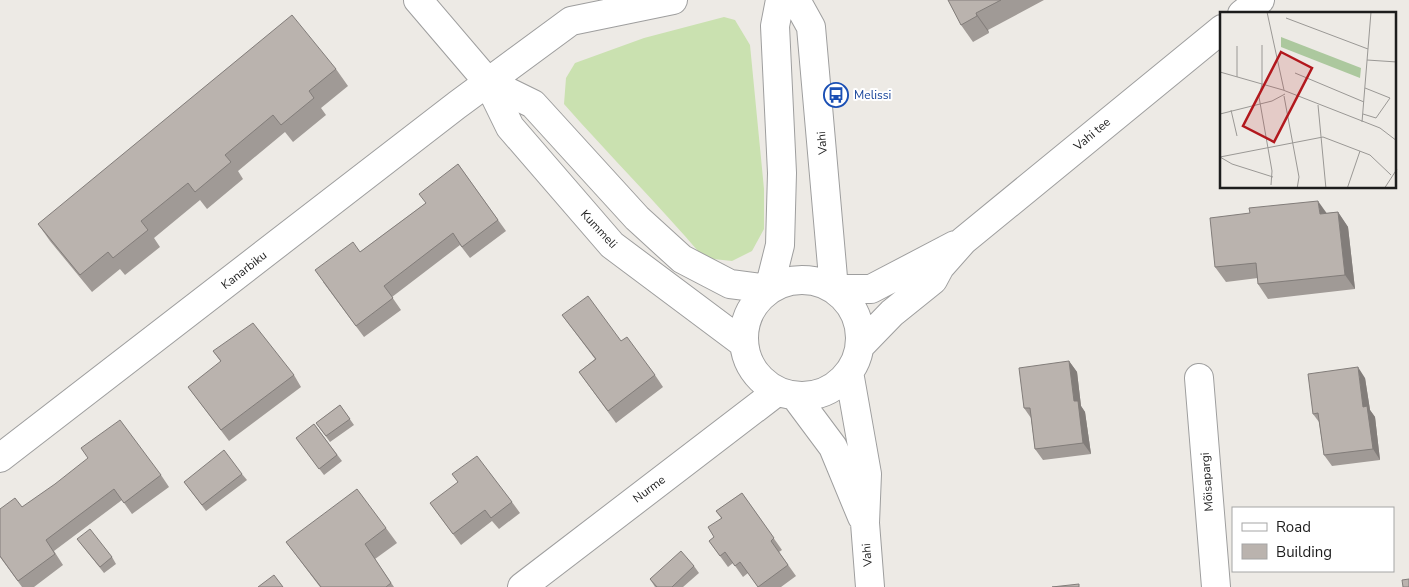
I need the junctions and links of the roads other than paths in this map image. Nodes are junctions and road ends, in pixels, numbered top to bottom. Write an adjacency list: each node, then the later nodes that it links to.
1 (418, 0): 8 (street, Kummeli)
2 (672, 0): 8 (street, Kanarbiku)
3 (780, 0): 10 (street)
4 (796, 0): 11 (street, Vahi)
5 (1260, 0): 6 (street)
6 (1245, 12)
7 (1220, 31): 9 (street, Vahi tee)
8 (488, 82): 10 (street, Kummeli); 12 (street, Kummeli); 17 (street, Kanarbiku)
9 (963, 241): 11 (street, Vahi tee); 13 (street, Vahi tee)
10 (769, 289): 11 (street); 12 (street)
11 (834, 289): 13 (street)
12 (743, 343): 16 (street)
13 (861, 345): 14 (street)
14 (850, 372): 16 (street); 18 (street, Vahi)
15 (1199, 378): 21 (street, Mõisapargi)
16 (786, 394): 18 (street, Vahi); 19 (street, Nurme)
17 (0, 458)
18 (864, 523): 20 (street, Vahi)
19 (522, 587)
20 (870, 587)
21 (1216, 587)

